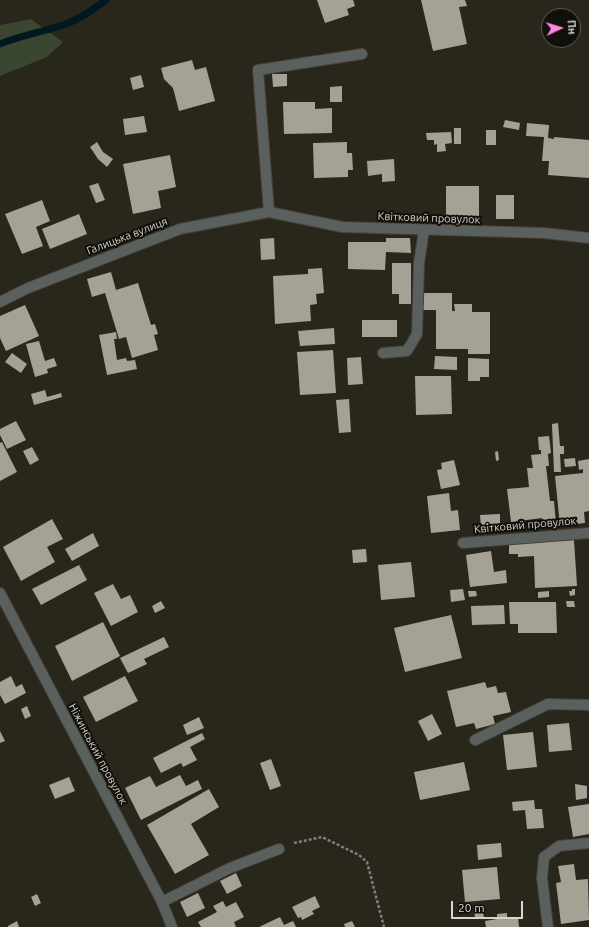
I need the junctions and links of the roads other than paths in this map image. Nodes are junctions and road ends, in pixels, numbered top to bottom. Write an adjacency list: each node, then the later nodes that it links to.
1 (362, 54): 2 (street)
2 (269, 212): 3 (street, Квітковий провулок); 5 (street, Галицька вулиця)
3 (424, 230): 4 (street, Квітковий провулок); 6 (street)
4 (589, 238)
5 (0, 302)
6 (383, 353)
7 (589, 533): 8 (street, Квітковий провулок)
8 (463, 543)
9 (0, 593): 14 (street, Ніжинський провулок)
10 (589, 705): 11 (street)
11 (475, 740)
12 (589, 843): 16 (street)
13 (279, 849): 14 (street)
14 (162, 902): 15 (street, Ніжинський провулок)
15 (172, 927)
16 (548, 927)

